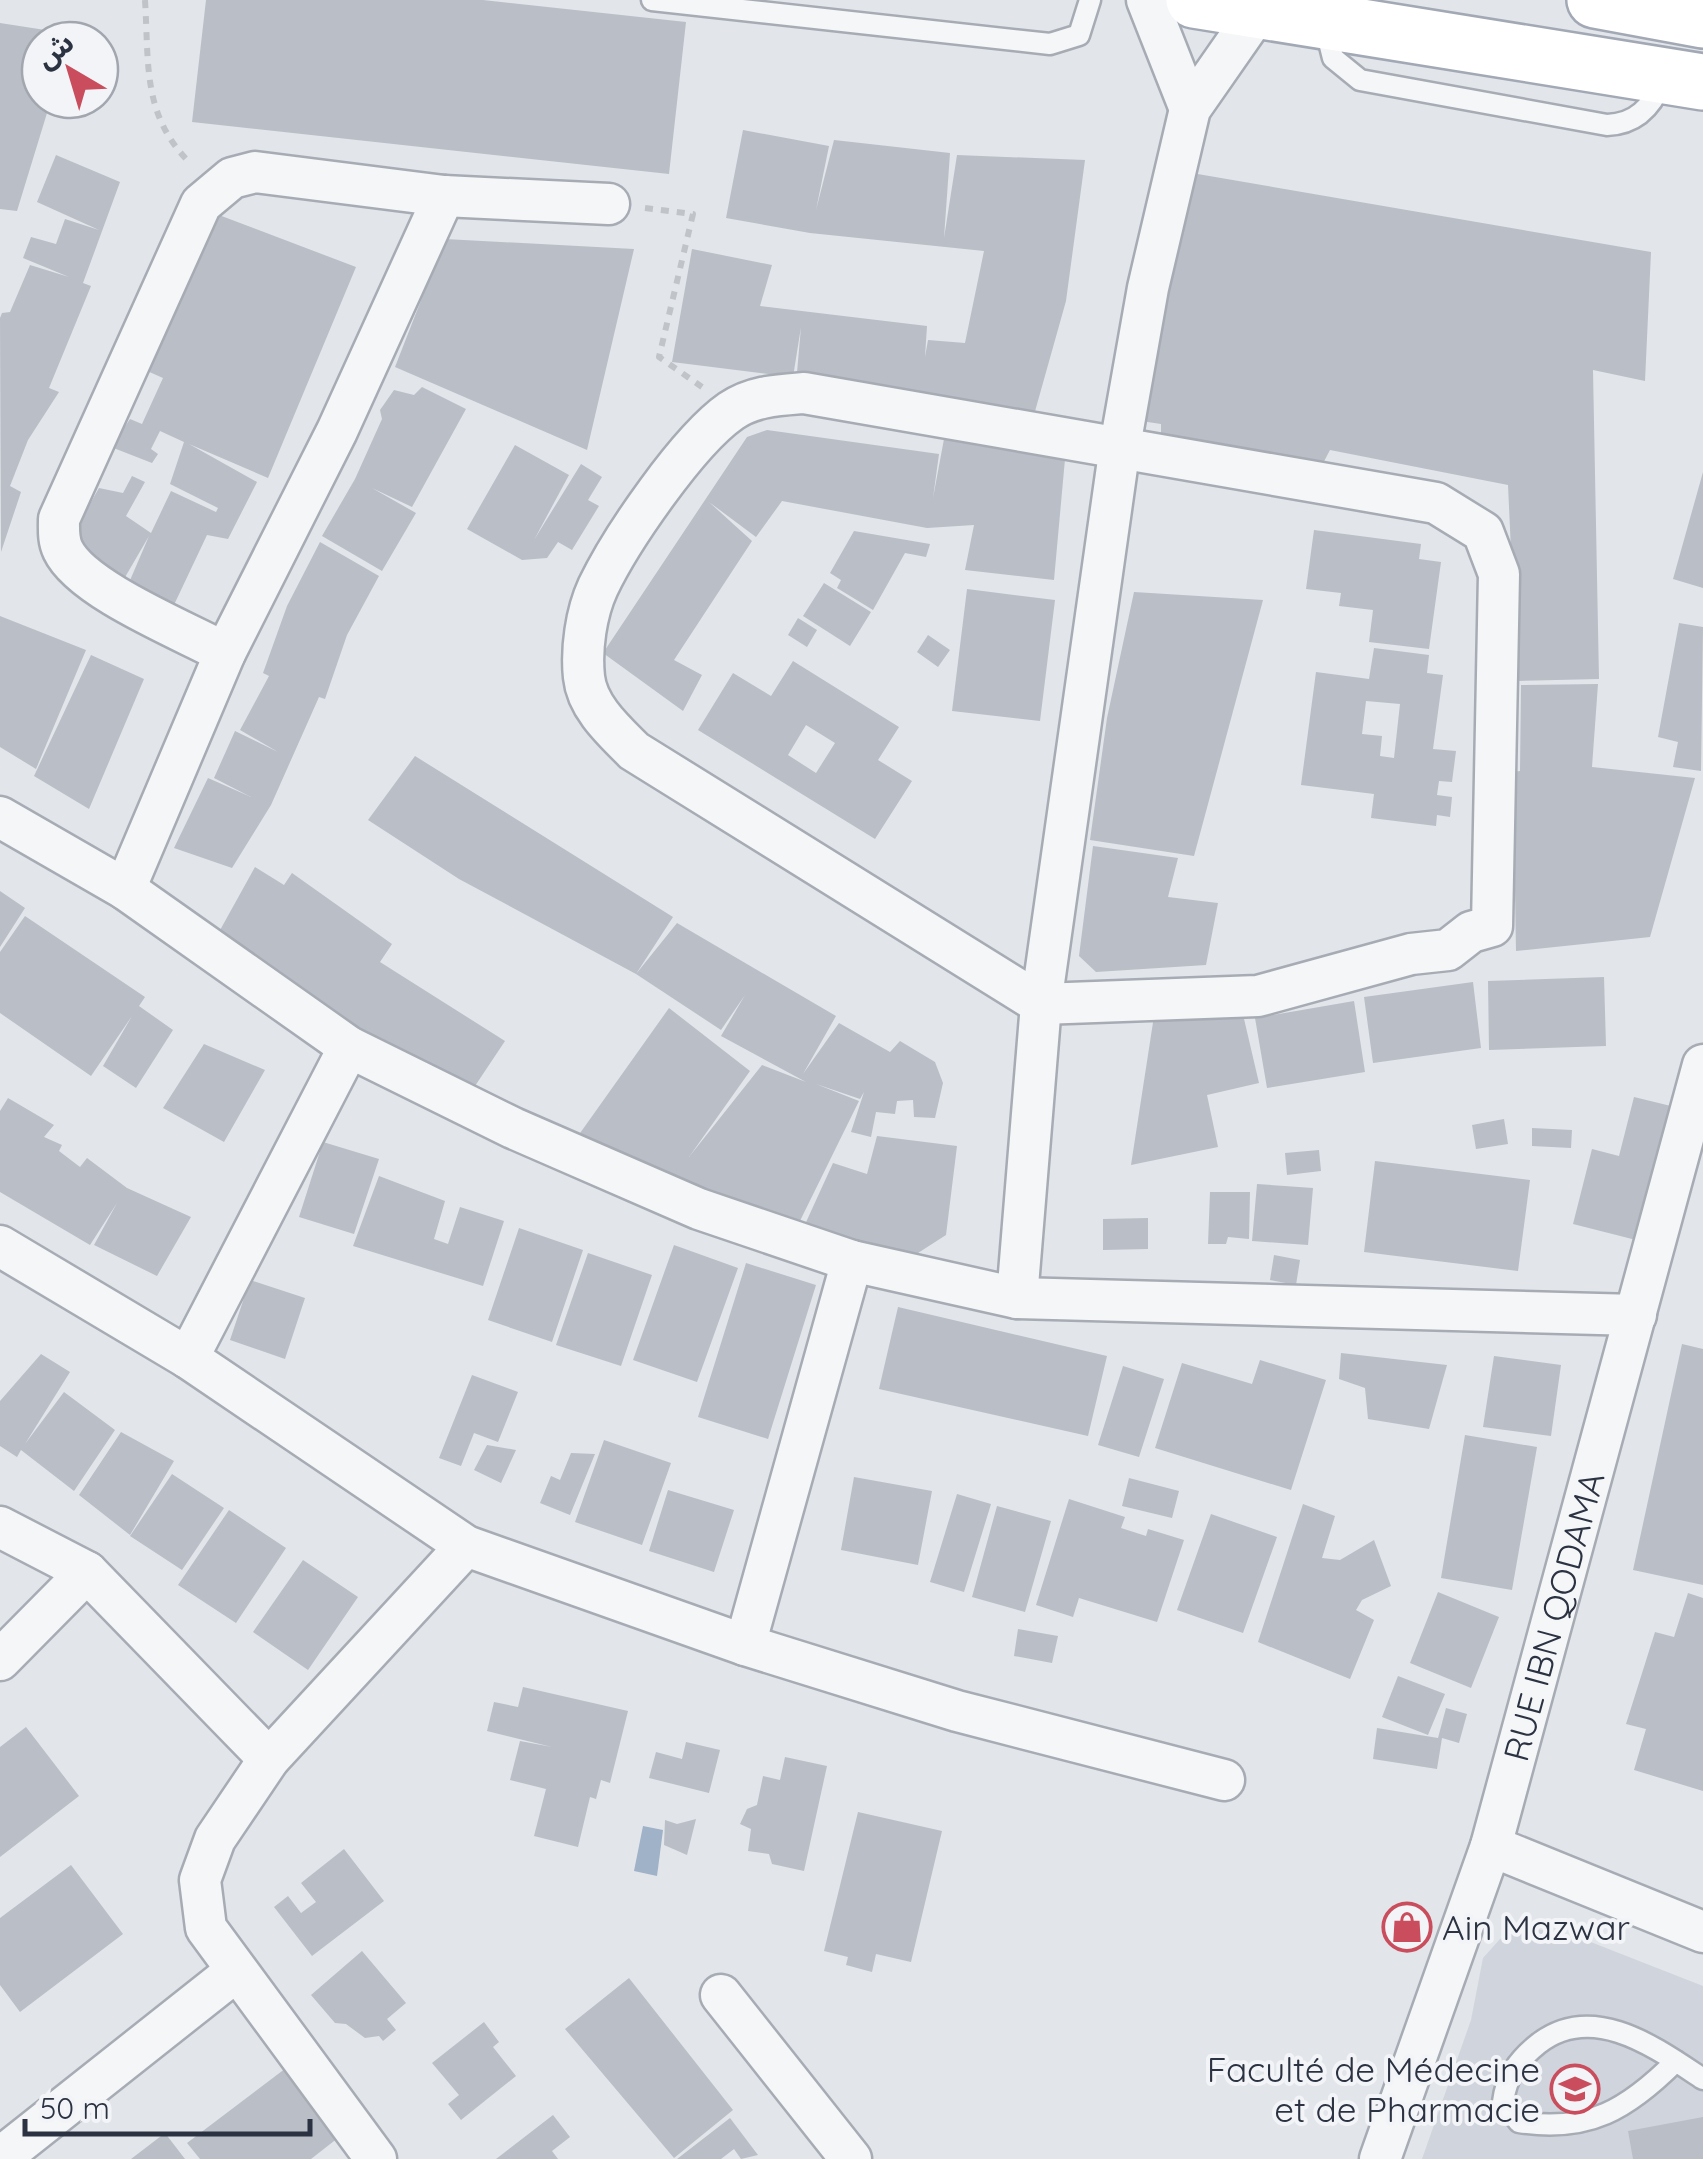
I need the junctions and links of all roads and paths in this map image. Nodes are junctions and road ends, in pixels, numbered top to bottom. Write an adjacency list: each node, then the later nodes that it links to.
1 (145, 0): 13 (path)
2 (652, 0): 7 (lane)
3 (1090, 0): 8 (lane)
4 (1147, 0): 12 (street)
5 (1194, 0): 9 (main road)
6 (1595, 0): 10 (main road)
7 (712, 3): 8 (lane)
8 (777, 7)
9 (1259, 10): 11 (main road); 12 (street)
10 (1686, 12): 11 (street)
11 (1684, 78)
12 (1190, 109): 17 (street)
13 (216, 188): 14 (street); 18 (street)
14 (444, 196): 15 (street); 18 (street)
15 (609, 204): 16 (path)
16 (734, 409): 17 (street); 21 (street)
17 (1120, 446): 21 (street); 21 (street)
18 (225, 653): 20 (street)
19 (0, 817): 20 (street)
20 (125, 889): 22 (street)
21 (1041, 1004): 26 (street)
22 (349, 1047): 25 (street); 28 (street)
23 (1703, 1066): 27 (street, RUE IBN QODAMA)
24 (0, 1246): 28 (street)
25 (852, 1260): 26 (street); 32 (street)
26 (1017, 1298): 27 (street)
27 (1636, 1315): 36 (street, RUE IBN QODAMA)
28 (188, 1358): 30 (street)
29 (0, 1526): 31 (street)
30 (466, 1546): 32 (street); 34 (street)
31 (87, 1572): 33 (street); 34 (street)
32 (745, 1644): 35 (street)
33 (0, 1660)
34 (269, 1760): 38 (street)
35 (1224, 1780)
36 (1490, 1846): 37 (street); 45 (street, RUE IBN QODAMA)
37 (1703, 1932)
38 (235, 1972): 42 (street); 43 (street)
39 (721, 1995): 44 (street)
40 (1676, 2061): 40 (lane); 41 (lane)
41 (1703, 2079)
42 (0, 2158)
43 (376, 2159)
44 (851, 2159)
45 (1380, 2159)

